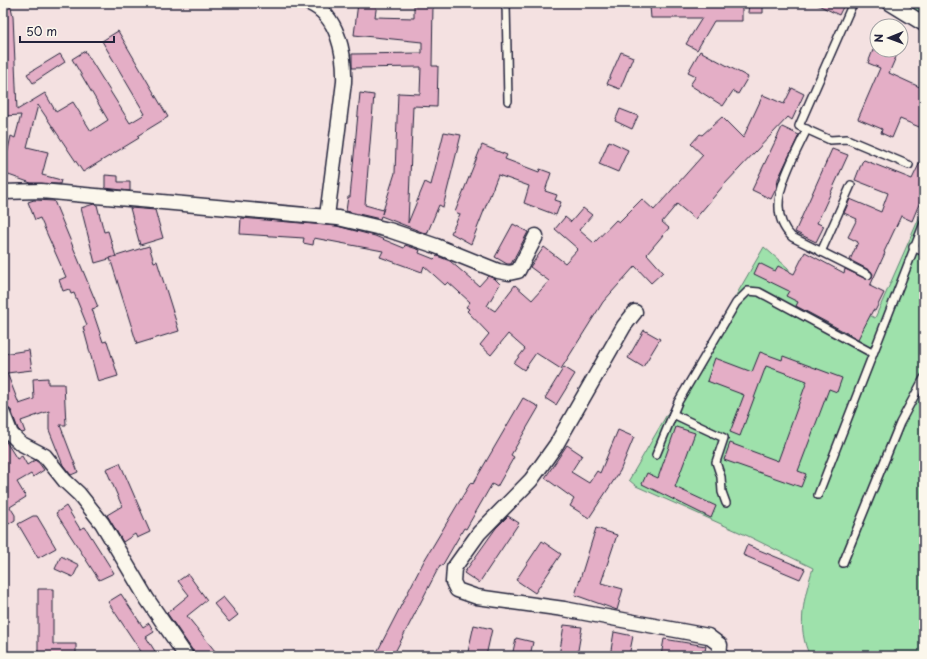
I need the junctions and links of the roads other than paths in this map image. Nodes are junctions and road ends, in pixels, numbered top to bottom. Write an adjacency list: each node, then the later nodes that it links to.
1 (309, 3): 11 (street)
2 (506, 3): 6 (lane)
3 (853, 3): 7 (lane)
4 (890, 3): 5 (street)
5 (924, 24)
6 (508, 101)
7 (807, 129): 8 (lane); 15 (lane)
8 (908, 165)
9 (851, 185): 15 (lane)
10 (3, 192): 11 (street)
11 (327, 216): 13 (street)
12 (924, 223): 14 (lane)
13 (536, 236)
14 (913, 247): 16 (lane); 19 (lane)
15 (821, 252): 17 (lane)
16 (924, 252)
17 (868, 275)
18 (635, 312): 28 (street)
19 (872, 352): 21 (lane); 24 (lane)
20 (924, 378): 26 (lane)
21 (673, 414): 23 (lane); 25 (lane)
22 (4, 417): 27 (street)
23 (656, 456)
24 (818, 495)
25 (726, 503)
26 (843, 564)
27 (186, 656)
28 (719, 656)

